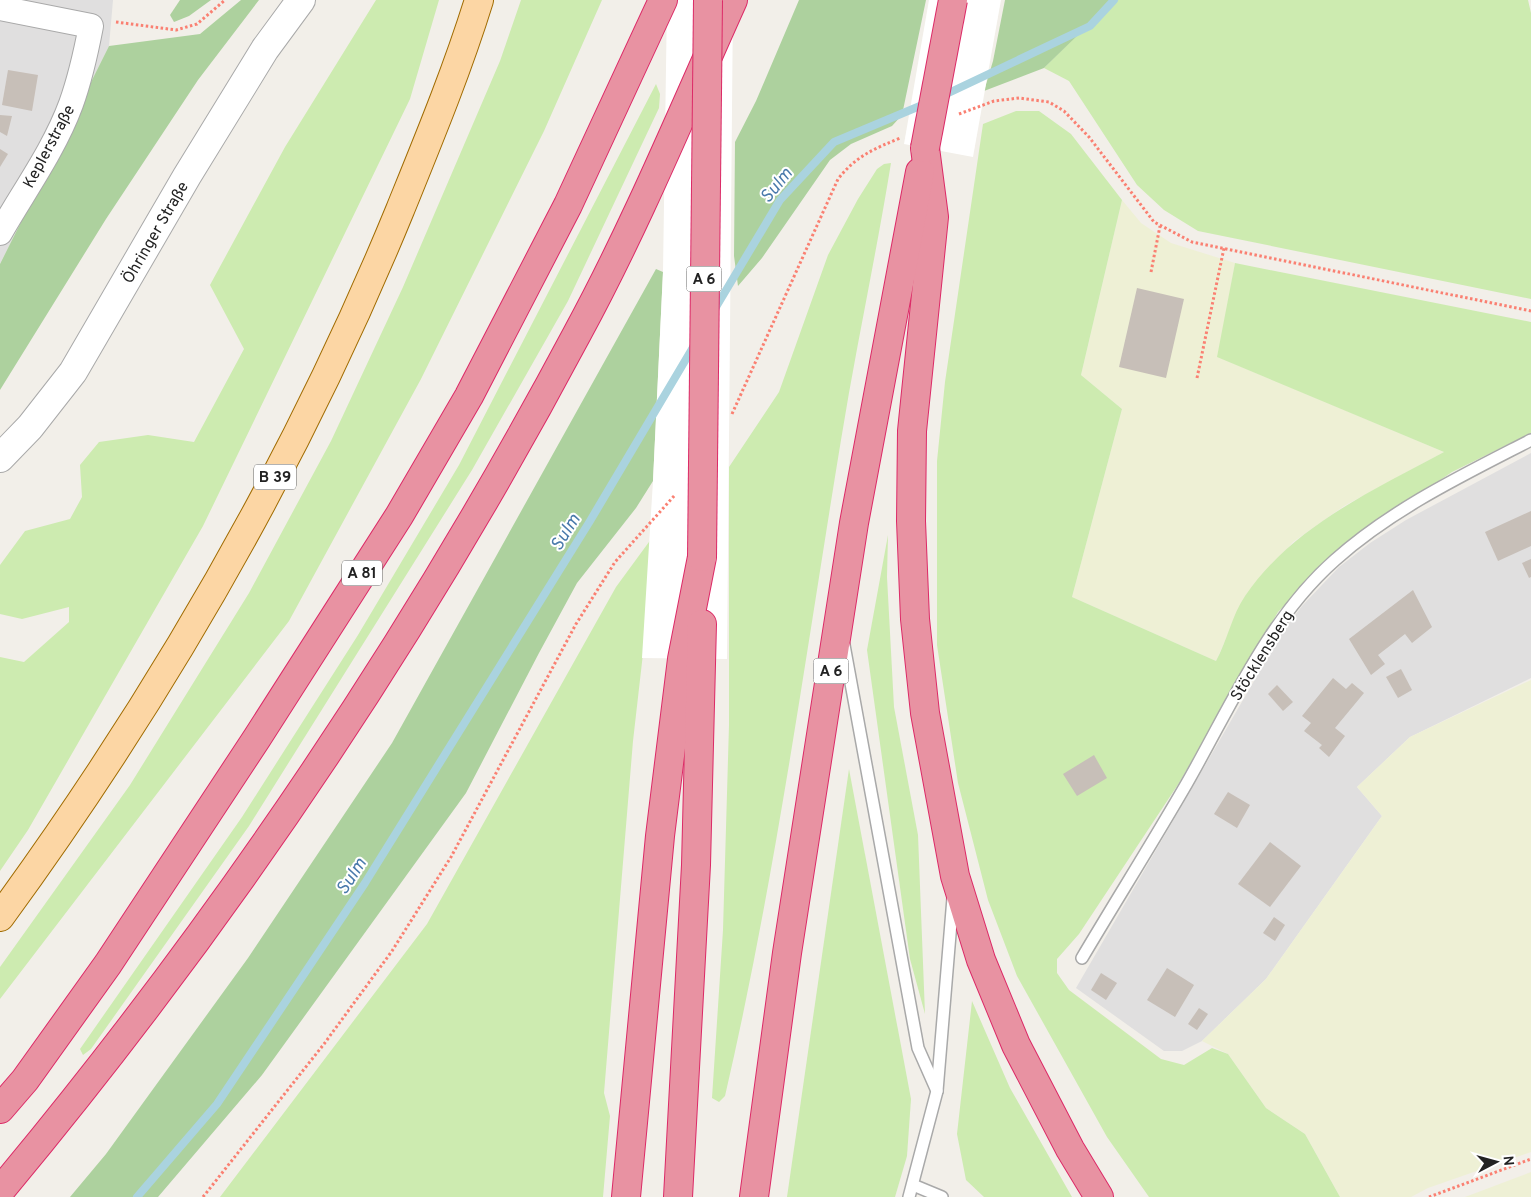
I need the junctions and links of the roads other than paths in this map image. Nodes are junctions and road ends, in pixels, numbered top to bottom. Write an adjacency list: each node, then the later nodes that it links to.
1 (301, 0): 11 (street, Öhringer Straße)
2 (479, 0): 15 (main road, B 39)
3 (663, 0): 18 (highway, A 81)
4 (708, 0): 13 (highway, A 6, bridge)
5 (733, 0): 20 (highway)
6 (953, 0): 8 (highway, A 6, bridge)
7 (0, 8): 9 (street, Keplerstraße)
8 (913, 143): 12 (highway, A 6); 14 (highway)
9 (0, 233)
10 (1531, 440): 16 (lane, Stöcklensberg)
11 (0, 458)
12 (839, 618): 17 (lane); 23 (highway, A 6)
13 (692, 659): 21 (highway); 22 (highway)
14 (955, 876): 17 (lane); 26 (highway)
15 (0, 916)
16 (1082, 958)
17 (937, 1091): 19 (lane)
18 (0, 1109)
19 (913, 1185): 24 (lane); 25 (lane)
20 (0, 1191)
21 (626, 1197)
22 (678, 1197)
23 (754, 1197)
24 (909, 1197)
25 (942, 1197)
26 (1099, 1197)

